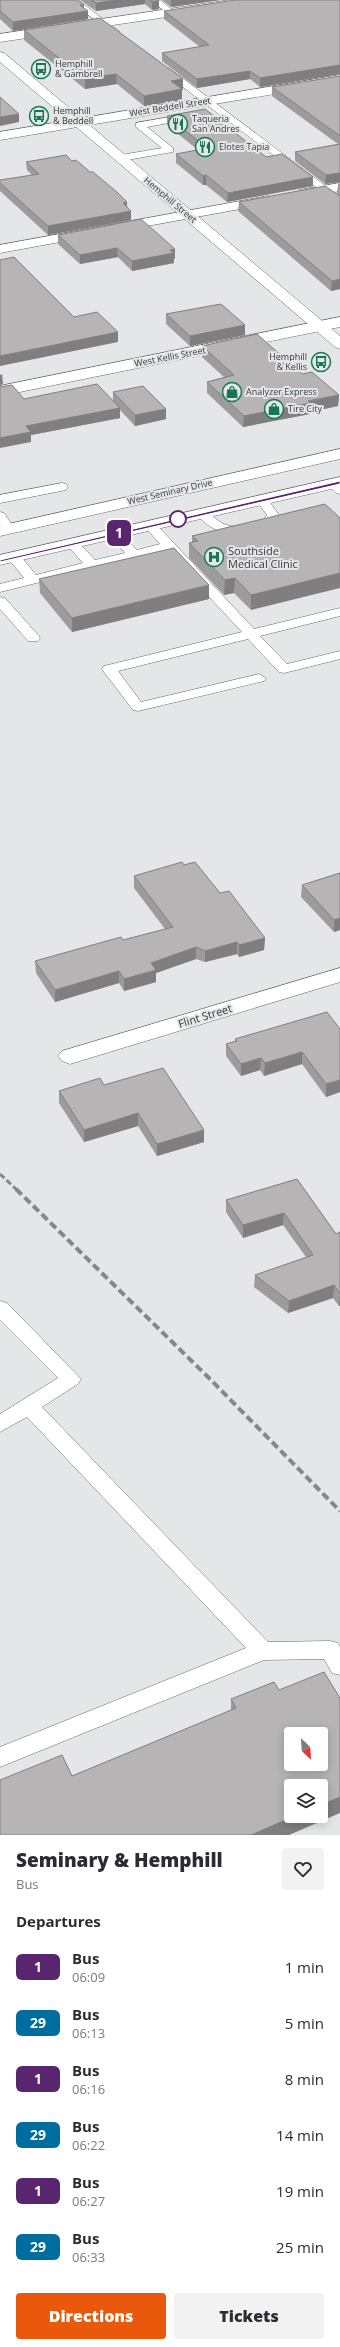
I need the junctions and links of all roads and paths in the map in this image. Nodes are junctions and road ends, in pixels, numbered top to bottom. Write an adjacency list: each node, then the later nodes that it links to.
1 (73, 0): 5 (lane)
2 (155, 0): 4 (lane)
3 (253, 0): 4 (street)
4 (171, 12): 5 (street)
5 (104, 22): 6 (lane); 7 (street)
6 (122, 36)
7 (0, 38)
8 (0, 56): 14 (street, Hemphill Street)
9 (158, 64): 12 (lane)
10 (340, 79): 12 (street, West Beddell Street)
11 (163, 108): 12 (street, West Beddell Street); 13 (lane); 14 (street, West Beddell Street)
12 (204, 110): 13 (lane); 18 (lane)
13 (176, 119): 16 (lane)
14 (78, 122): 15 (street, West Beddell Street); 16 (street, Hemphill Street)
15 (0, 136)
16 (121, 158): 20 (street, Hemphill Street)
17 (340, 187): 18 (street)
18 (323, 190): 19 (lane); 20 (street)
19 (340, 202)
20 (187, 215): 21 (street); 23 (street, Hemphill Street)
21 (0, 249)
22 (340, 322): 23 (street, West Kellis Street)
23 (319, 326): 24 (street, Hemphill Street); 25 (street, West Kellis Street)
24 (340, 344)
25 (0, 391)
26 (340, 454): 32 (street, West Seminary Drive)
27 (338, 486): 30 (street)
28 (62, 487): 29 (lane)
29 (0, 500)
30 (262, 500): 31 (street); 31 (lane)
31 (203, 514): 33 (street)
32 (3, 525): 38 (street)
33 (150, 526): 34 (street); 36 (lane)
34 (113, 534): 35 (street); 37 (lane)
35 (72, 544): 38 (street); 39 (lane)
36 (168, 546): 37 (lane); 44 (lane)
37 (135, 555): 39 (lane)
38 (7, 559): 40 (lane)
39 (92, 565): 40 (lane)
40 (33, 580): 41 (lane)
41 (0, 588)
42 (0, 601): 45 (lane)
43 (340, 612): 44 (lane)
44 (251, 634): 46 (lane); 47 (lane)
45 (33, 638)
46 (340, 655)
47 (258, 678)
48 (340, 975): 49 (street, Flint Street)
49 (70, 1056)
50 (0, 1308): 51 (lane)
51 (28, 1406): 52 (lane); 53 (lane)
52 (0, 1424)
53 (263, 1651): 54 (lane); 55 (lane)
54 (340, 1666)
55 (0, 1757)

